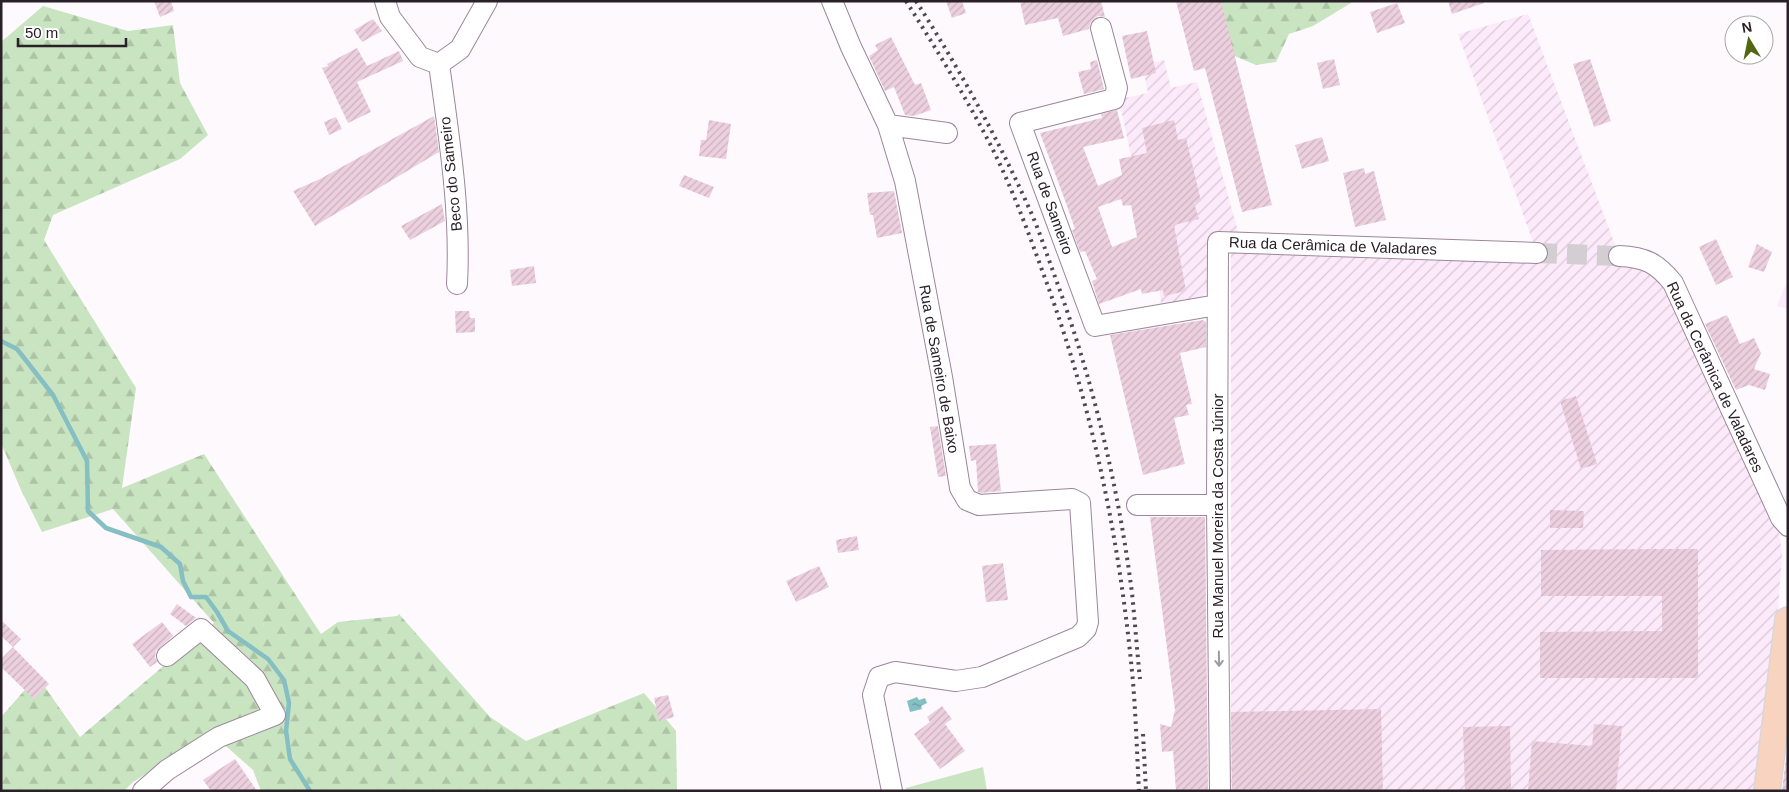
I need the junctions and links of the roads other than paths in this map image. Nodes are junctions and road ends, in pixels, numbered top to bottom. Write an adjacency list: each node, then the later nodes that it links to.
1 (385, 1): 5 (street)
2 (487, 1): 5 (street)
3 (832, 1): 6 (street, Rua de Sameiro de Baixo)
4 (1101, 28): 12 (street, Rua de Sameiro)
5 (439, 64): 11 (street, Beco do Sameiro)
6 (888, 125): 7 (street); 19 (street, Rua de Sameiro de Baixo)
7 (947, 133)
8 (1218, 242): 9 (street, Rua da Cerâmica de Valadares); 12 (street, Rua Manuel Moreira da Costa Júnior)
9 (1537, 253)
10 (1619, 256): 15 (street, Rua da Cerâmica de Valadares)
11 (457, 284)
12 (1217, 305): 14 (street, Rua Manuel Moreira da Costa Júnior)
13 (1137, 505): 14 (street)
14 (1217, 505): 20 (street, Rua Manuel Moreira da Costa Júnior, one-way to 20)
15 (1788, 526)
16 (1788, 620): 21 (main road)
17 (167, 656): 18 (street)
18 (143, 791)
19 (892, 791)
20 (1220, 791)
21 (1766, 791)

